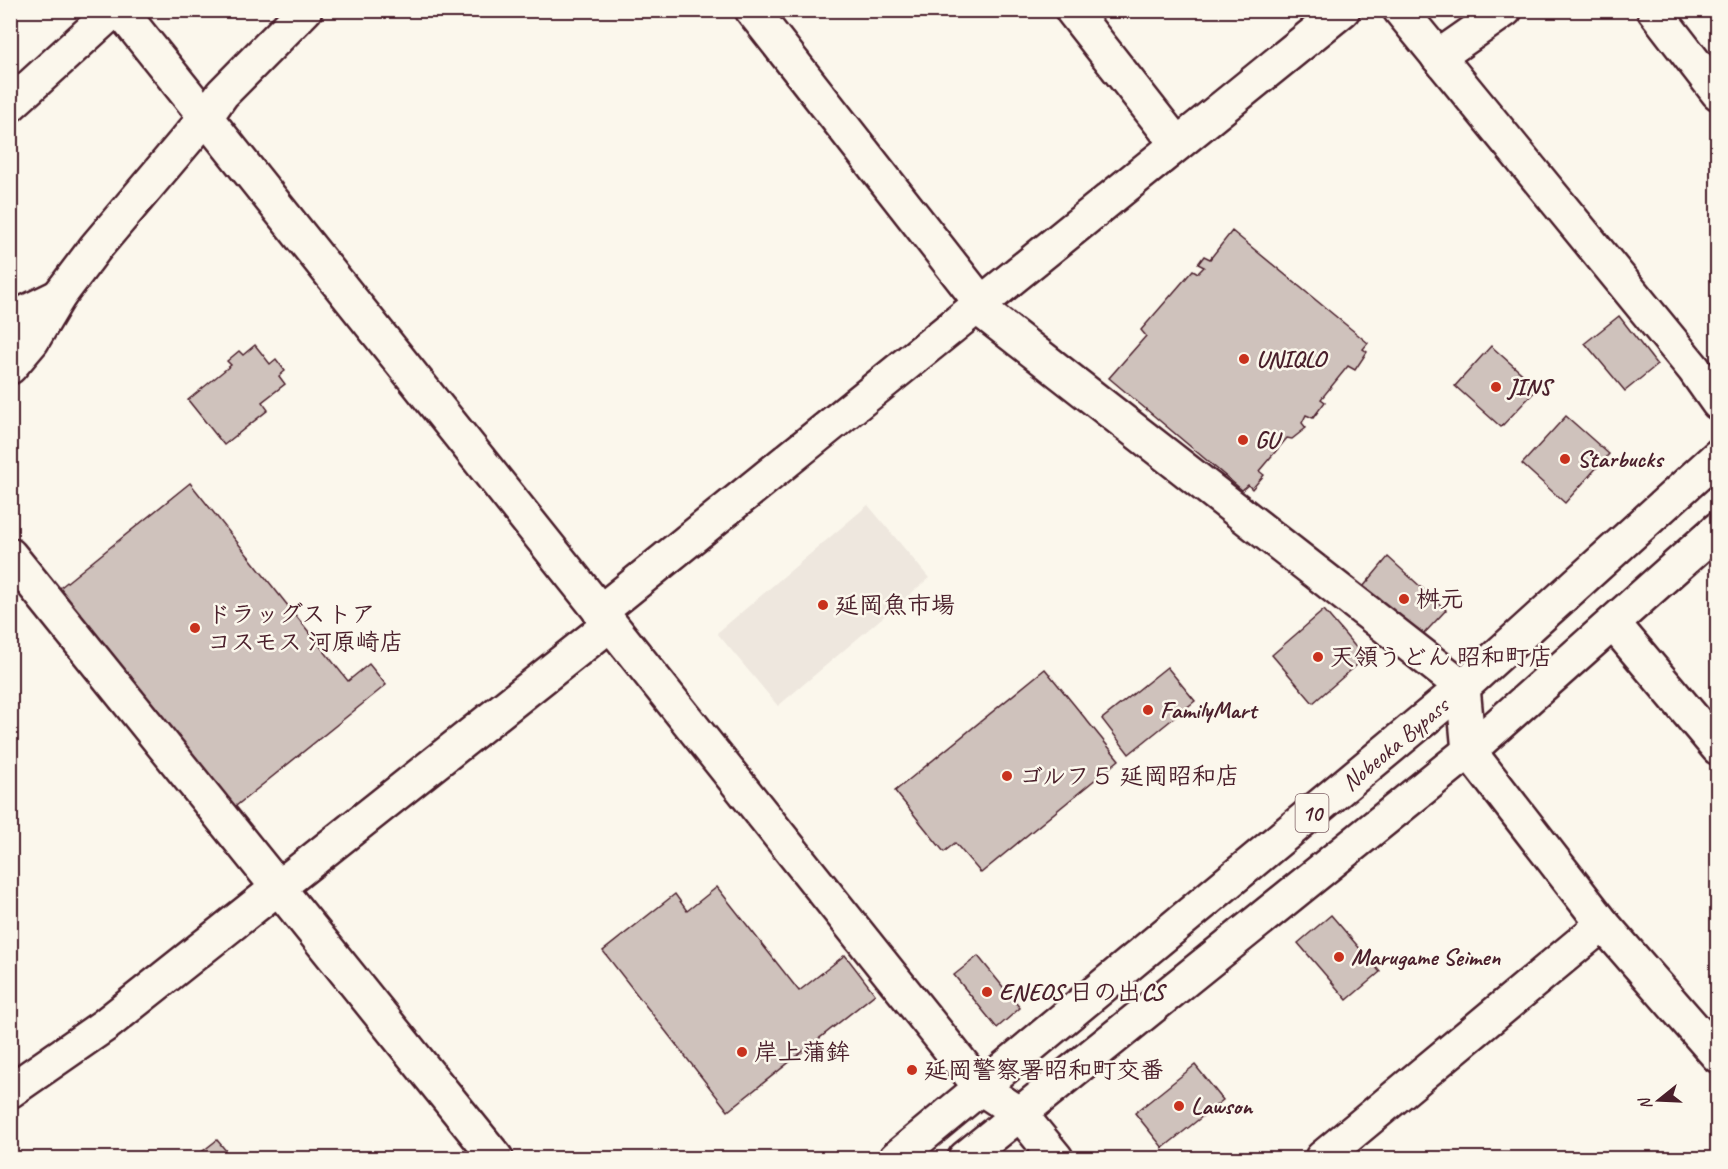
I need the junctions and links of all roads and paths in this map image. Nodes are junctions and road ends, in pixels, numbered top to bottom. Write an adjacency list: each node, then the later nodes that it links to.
1 (114, 10): 12 (main road)
2 (120, 10): 13 (main road)
3 (305, 10): 13 (main road)
4 (752, 10): 16 (main road)
5 (1072, 10): 14 (main road)
6 (1343, 10): 14 (main road)
7 (1400, 10): 10 (main road)
8 (1505, 10): 10 (main road)
9 (1654, 10): 11 (main road)
10 (1438, 57): 19 (main road)
11 (1718, 93)
12 (10, 105)
13 (204, 118): 15 (main road); 23 (main road)
14 (1177, 144): 16 (main road)
15 (59, 296): 17 (main road); 18 (main road)
16 (980, 306): 23 (main road); 25 (main road)
17 (10, 320)
18 (10, 367)
19 (1718, 403)
20 (1718, 456): 25 (main road, Nobeoka Bypass / 10)
21 (1718, 529): 24 (main road, 10)
22 (10, 555): 28 (main road)
23 (605, 619): 28 (main road); 31 (main road)
24 (1613, 623): 26 (main road); 27 (main road, 10)
25 (1463, 687): 27 (main road); 31 (main road, Nobeoka Bypass / 10)
26 (1718, 748)
27 (1469, 751): 29 (main road); 33 (main road, 10)
28 (278, 889): 32 (main road); 34 (main road)
29 (1603, 924): 30 (main road); 38 (main road)
30 (1718, 1056)
31 (981, 1088): 33 (main road); 35 (main road, Nobeoka Bypass / 10)
32 (10, 1091)
33 (1020, 1114): 36 (main road, 10); 37 (main road)
34 (496, 1158)
35 (896, 1158)
36 (965, 1158)
37 (1056, 1158)
38 (1322, 1158)

